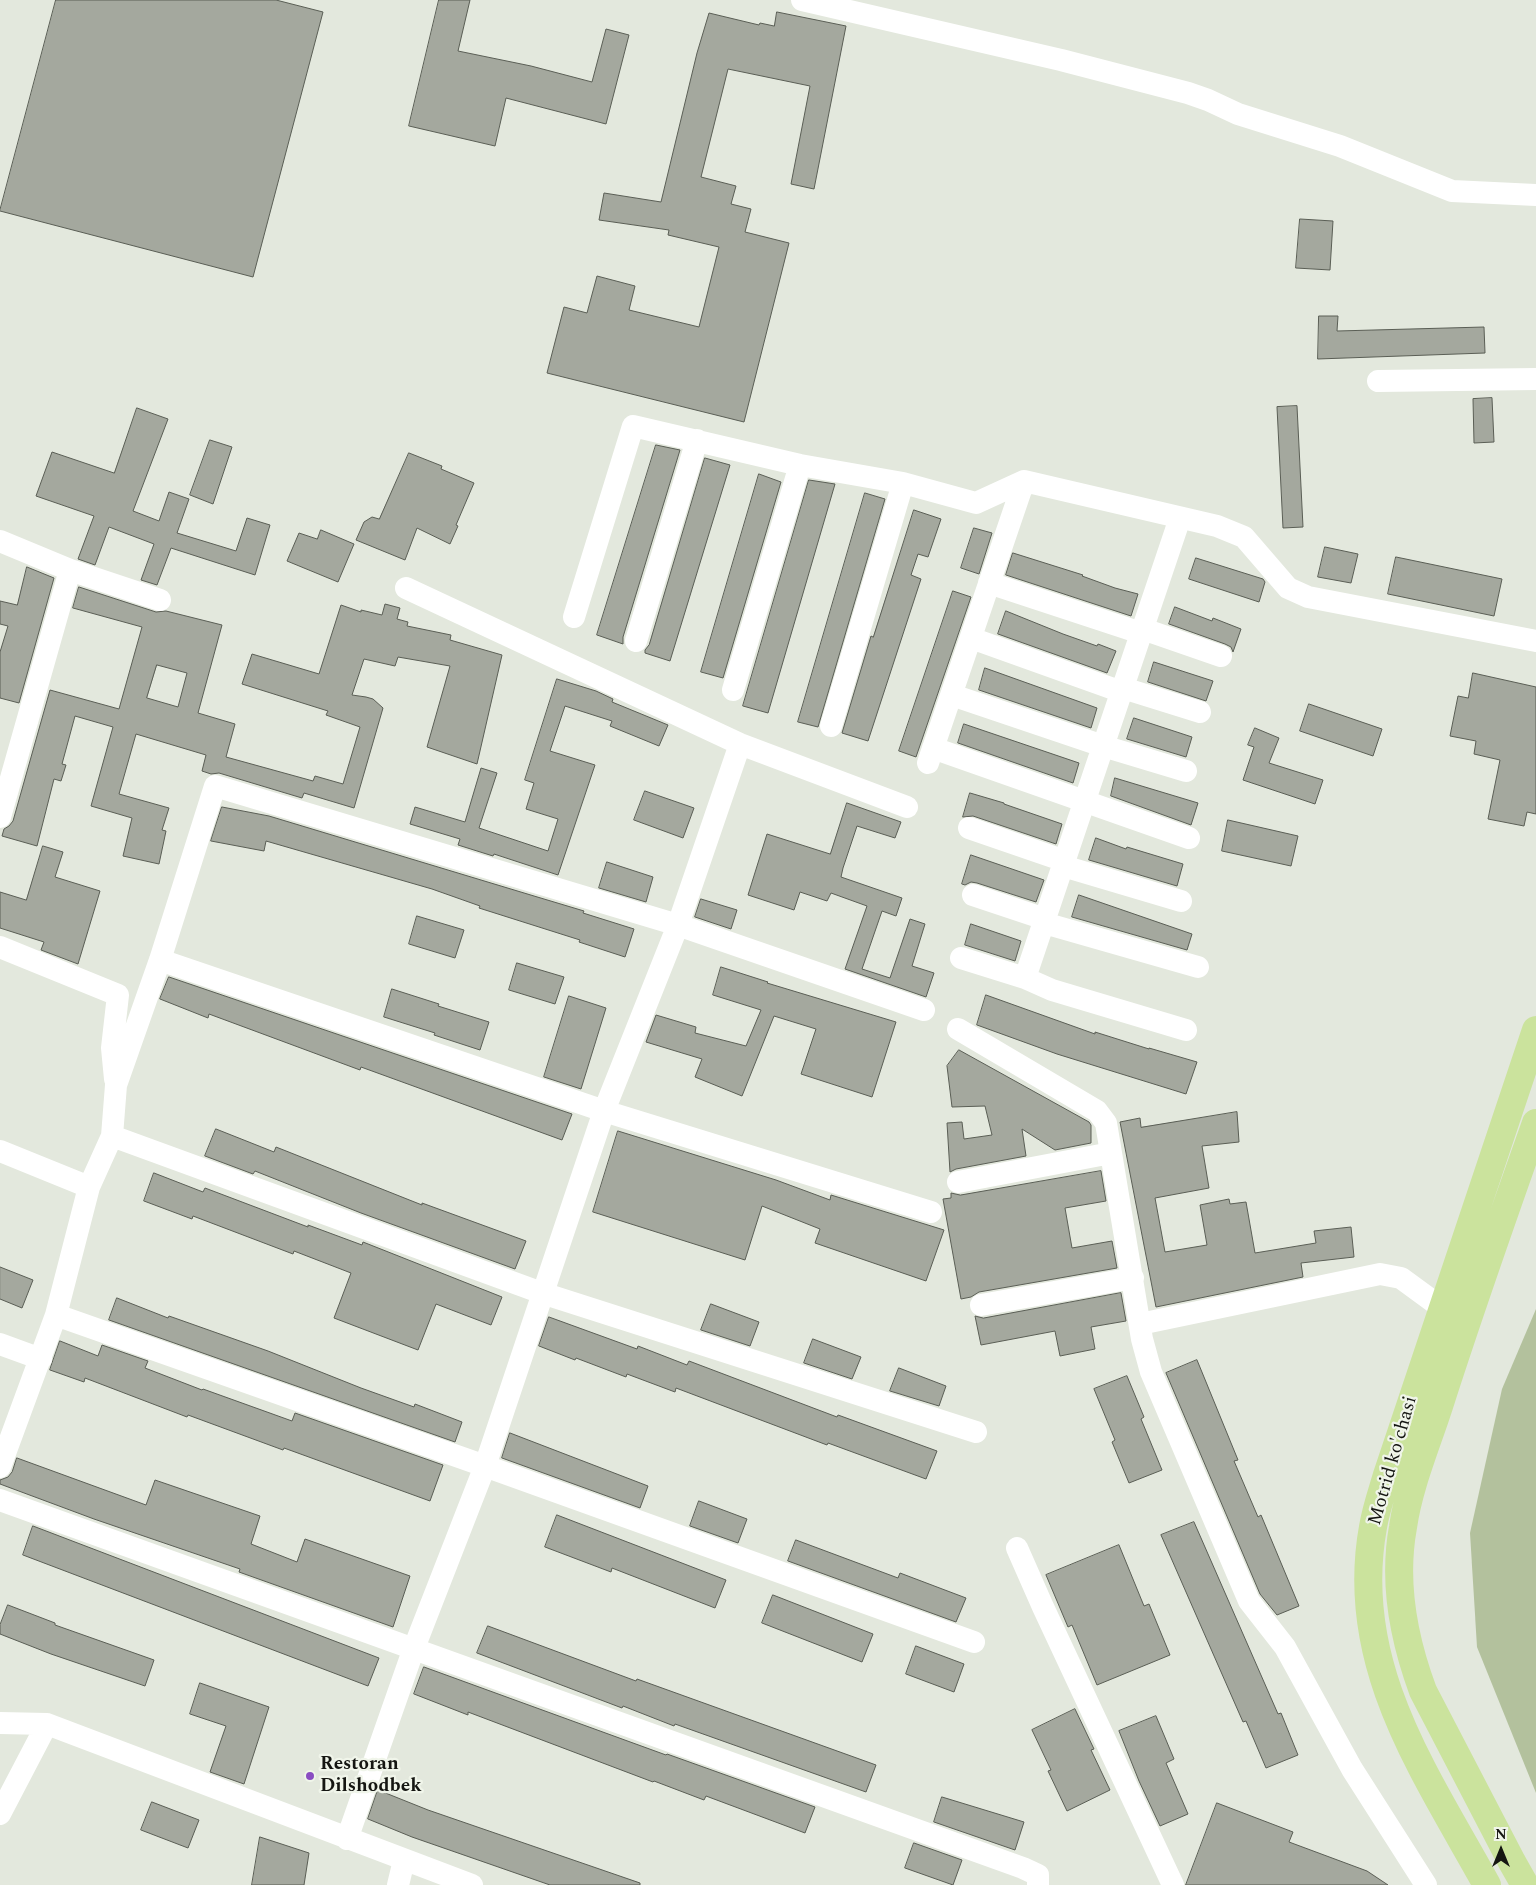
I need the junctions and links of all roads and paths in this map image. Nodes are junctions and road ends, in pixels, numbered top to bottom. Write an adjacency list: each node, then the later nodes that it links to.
1 (802, 0): 2 (street)
2 (1536, 195)
3 (1536, 379): 4 (street)
4 (1378, 381)
5 (697, 440): 6 (street); 15 (street); 18 (street)
6 (800, 465): 8 (street); 21 (street)
7 (1024, 481): 8 (street); 9 (street); 12 (street)
8 (903, 483): 25 (street)
9 (1180, 518): 16 (street); 19 (street)
10 (0, 541): 11 (street)
11 (70, 570): 14 (street); 31 (street)
12 (989, 583): 16 (street); 17 (street)
13 (406, 588): 26 (street)
14 (160, 600)
15 (574, 617)
16 (1142, 631): 20 (street); 22 (street)
17 (970, 638): 22 (street); 23 (street)
18 (636, 641)
19 (1536, 641)
20 (1221, 656)
21 (733, 690)
22 (1122, 690): 24 (street); 27 (street)
23 (952, 695): 27 (street); 29 (street)
24 (1200, 712)
25 (831, 726)
26 (740, 744): 30 (street); 38 (street)
27 (1104, 746): 28 (street); 29 (street)
28 (1186, 771)
29 (1084, 802): 33 (street); 34 (street)
30 (907, 807)
31 (0, 817)
32 (969, 828): 34 (street)
33 (1189, 838)
34 (1064, 863): 36 (street); 37 (street)
35 (973, 895): 37 (street)
36 (1181, 902)
37 (1044, 921): 42 (street); 43 (street)
38 (678, 925): 41 (street); 44 (street); 49 (street)
39 (0, 947): 48 (street)
40 (961, 958): 43 (street)
41 (160, 960): 48 (street); 49 (street)
42 (1198, 967)
43 (1025, 978): 46 (street)
44 (924, 1010)
45 (958, 1029): 53 (street)
46 (1186, 1030)
47 (1536, 1030): 60 (main road, Motrid ko'chasi)
48 (116, 1085): 51 (street)
49 (604, 1111): 56 (street); 58 (street)
50 (1536, 1123): 83 (main road, Motrid ko'chasi)
51 (112, 1136): 55 (street); 58 (street)
52 (0, 1151): 55 (street)
53 (1111, 1153): 54 (street); 57 (street)
54 (958, 1182)
55 (89, 1187): 61 (street)
56 (931, 1212)
57 (1133, 1278): 59 (street); 62 (street)
58 (542, 1293): 65 (street); 66 (street)
59 (981, 1305)
60 (1442, 1308): 62 (street); 82 (main road, Motrid ko'chasi)
61 (56, 1315): 64 (street); 66 (street)
62 (1140, 1324): 81 (street)
63 (0, 1344): 64 (street)
64 (41, 1359): 67 (street)
65 (976, 1432)
66 (485, 1466): 70 (street); 71 (street)
67 (0, 1467)
68 (0, 1500): 71 (street)
69 (1018, 1548): 80 (street)
70 (974, 1642)
71 (414, 1648): 75 (street); 79 (street)
72 (0, 1723): 73 (street)
73 (47, 1724): 74 (street); 75 (street)
74 (0, 1814)
75 (347, 1839): 76 (street)
76 (404, 1860): 77 (street); 78 (street)
77 (398, 1885)
78 (472, 1885)
79 (1038, 1885)
80 (1173, 1885)
81 (1426, 1885)
82 (1487, 1885)
83 (1526, 1885)

